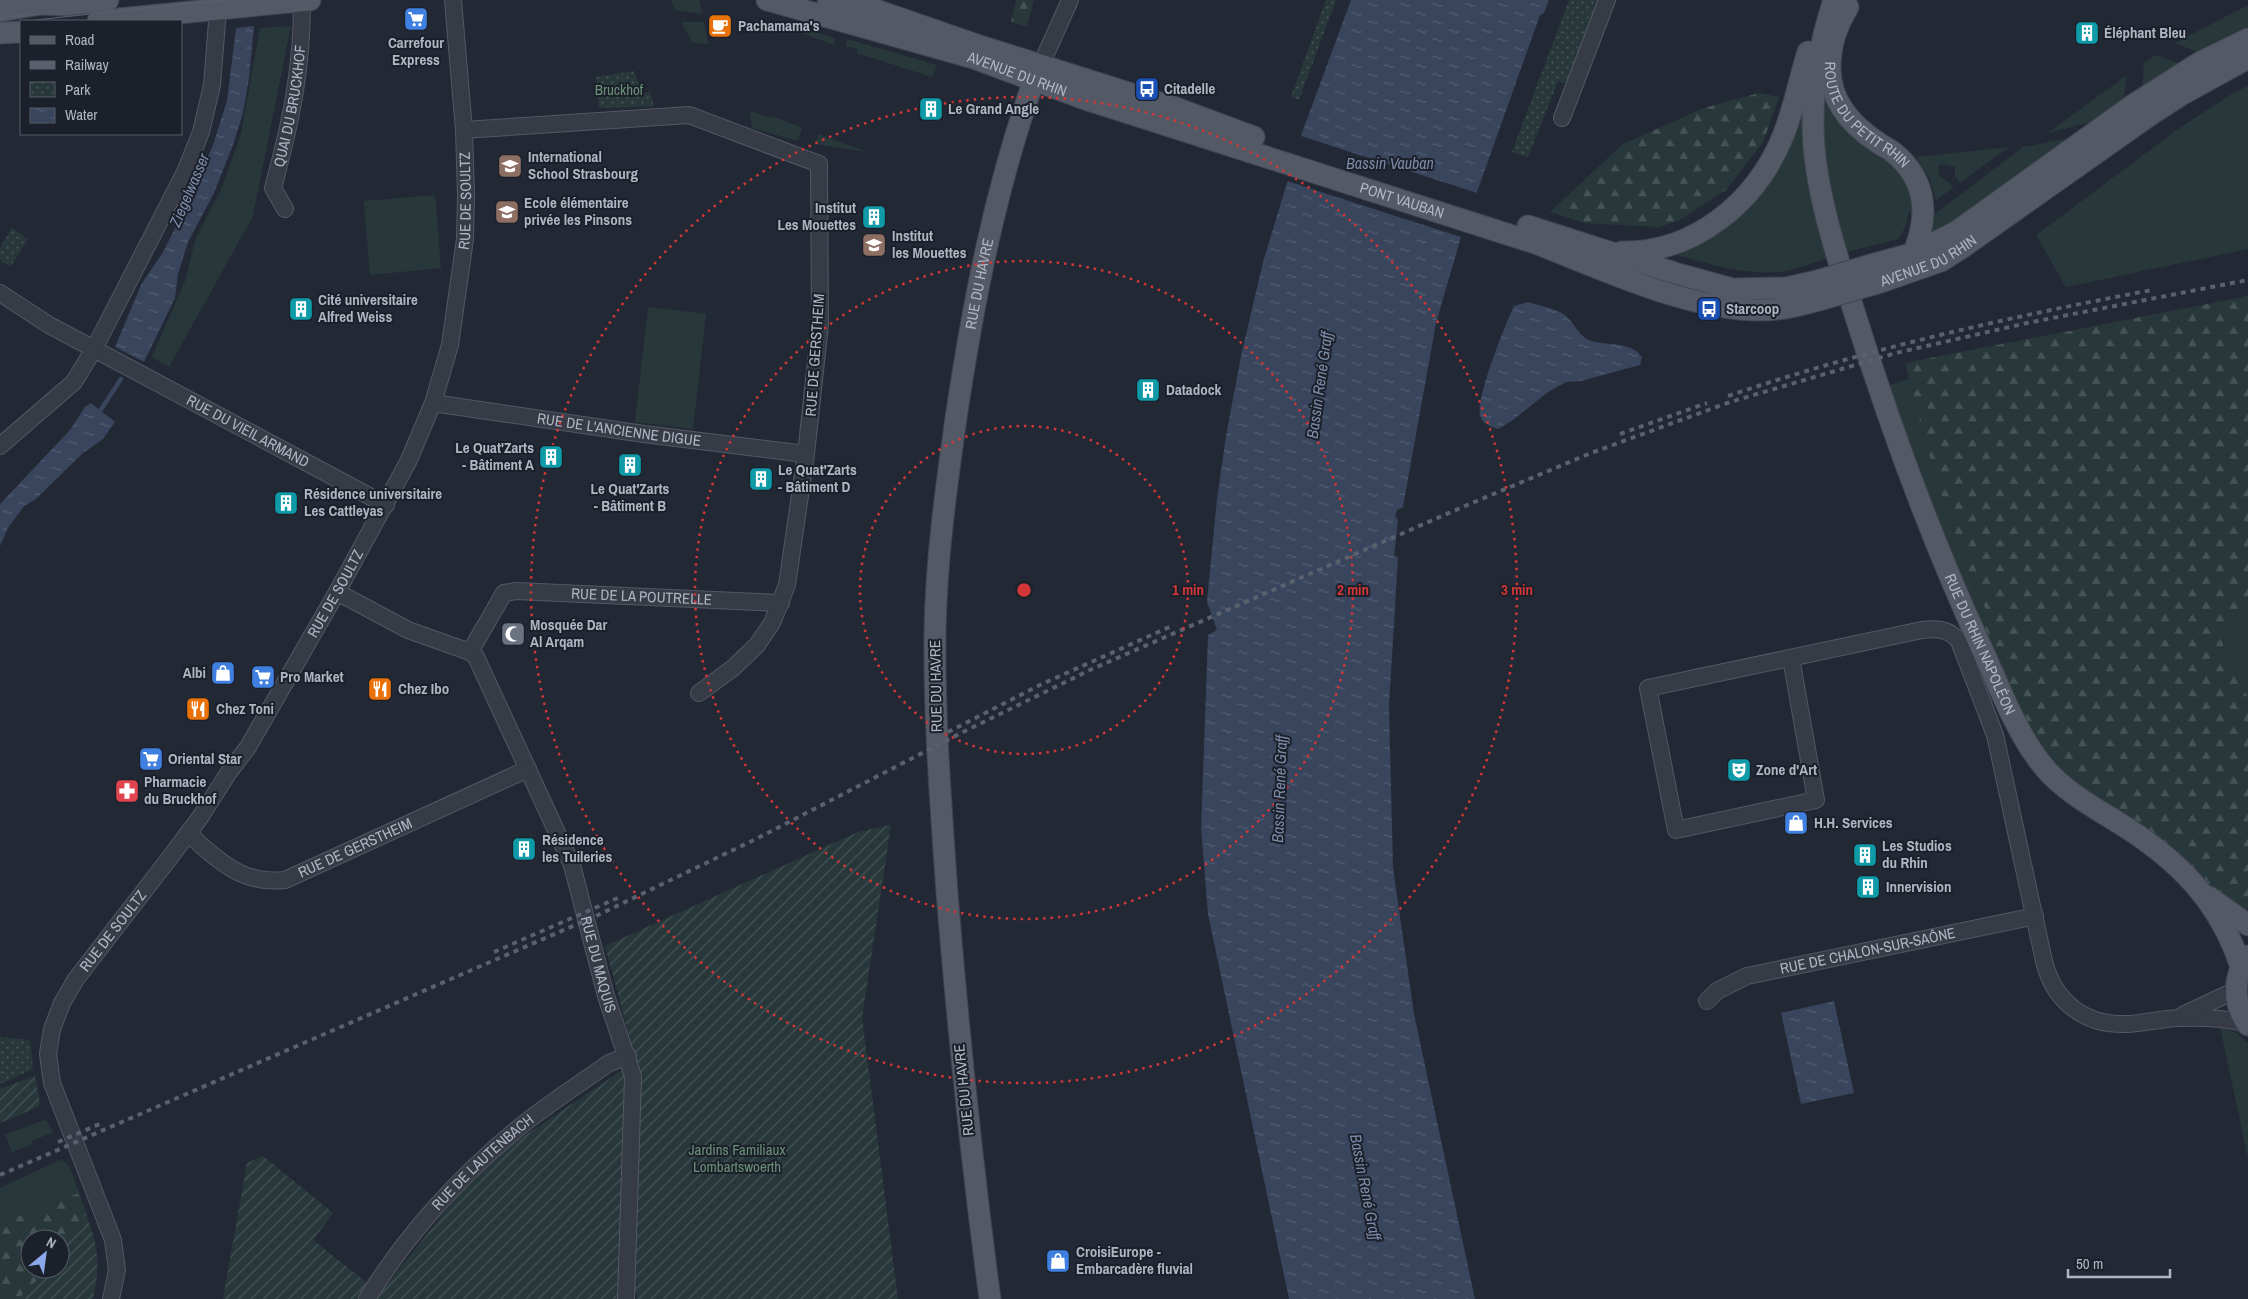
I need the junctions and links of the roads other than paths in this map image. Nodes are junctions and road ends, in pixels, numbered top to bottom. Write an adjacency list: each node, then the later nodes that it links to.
1 (108, 0): 11 (main road)
2 (306, 0): 9 (main road); 23 (street, QUAI DU BRUCKHOF)
3 (453, 0): 21 (street, RUE DE SOULTZ)
4 (767, 0): 18 (main road, AVENUE DU RHIN)
5 (828, 0): 10 (main road, AVENUE DU RHIN)
6 (1070, 0): 18 (street)
7 (1607, 0): 20 (street)
8 (1843, 2): 17 (main road, ROUTE DU PETIT RHIN)
9 (217, 4): 12 (main road); 32 (street)
10 (856, 4): 18 (main road, AVENUE DU RHIN)
11 (0, 11)
12 (105, 20)
13 (20, 32): 14 (main road)
14 (0, 33)
15 (2248, 38): 26 (main road, AVENUE DU RHIN)
16 (2248, 58): 28 (main road, AVENUE DU RHIN)
17 (1818, 60): 19 (main road, ROUTE DU PETIT RHIN); 19 (main road, ROUTE DU PETIT RHIN)
18 (1038, 73): 22 (main road, AVENUE DU RHIN); 56 (main road, RUE DU HAVRE)
19 (1814, 84): 25 (main road, ROUTE DU PETIT RHIN); 26 (main road, ROUTE DU PETIT RHIN); 31 (main road, ROUTE DU PETIT RHIN)
20 (1562, 118)
21 (464, 130): 33 (street, RUE DE SOULTZ); 35 (street, RUE DE GERSTHEIM)
22 (1267, 149): 24 (main road, PONT VAUBAN)
23 (285, 209)
24 (1540, 237): 25 (main road, AVENUE DU RHIN); 29 (main road, AVENUE DU RHIN)
25 (1611, 252): 29 (main road, AVENUE DU RHIN)
26 (1914, 252): 27 (main road, AVENUE DU RHIN); 28 (main road, ROUTE DU PETIT RHIN)
27 (1877, 273): 28 (main road, AVENUE DU RHIN); 29 (main road, AVENUE DU RHIN, bridge)
28 (1903, 275)
29 (1820, 290)
30 (0, 293): 32 (street, RUE DU VIEIL ARMAND)
31 (1858, 321): 44 (main road, RUE DU RHIN NAPOLÉON)
32 (94, 349): 34 (street); 36 (street, RUE DU VIEIL ARMAND)
33 (433, 403): 35 (street, RUE DE L'ANCIENNE DIGUE); 36 (street, RUE DE SOULTZ)
34 (0, 446)
35 (806, 454): 38 (street, RUE DE GERSTHEIM)
36 (386, 506): 37 (street, RUE DE SOULTZ)
37 (338, 592): 39 (street); 43 (street, RUE DE SOULTZ)
38 (781, 603): 39 (street, RUE DE LA POUTRELLE); 41 (street, RUE DE GERSTHEIM)
39 (470, 652): 42 (street, RUE DU MAQUIS)
40 (1791, 658): 40 (street); 45 (street)
41 (699, 693)
42 (528, 769): 43 (street, RUE DE GERSTHEIM); 52 (street, RUE DU MAQUIS)
43 (187, 835): 53 (street, RUE DE SOULTZ)
44 (2205, 894): 46 (main road, RUE DU RHIN NAPOLÉON); 47 (main road, RUE DU RHIN NAPOLÉON)
45 (2035, 916): 49 (street, RUE DE CHALON-SUR-SAÔNE); 50 (street)
46 (2248, 925)
47 (2244, 962): 48 (main road)
48 (2236, 990): 50 (street); 51 (main road)
49 (1707, 1001)
50 (2176, 1018): 51 (street)
51 (2247, 1024)
52 (628, 1056): 54 (street, RUE DE LAUTENBACH); 55 (street, RUE DU MAQUIS)
53 (111, 1299)
54 (367, 1299)
55 (626, 1299)
56 (990, 1299)

